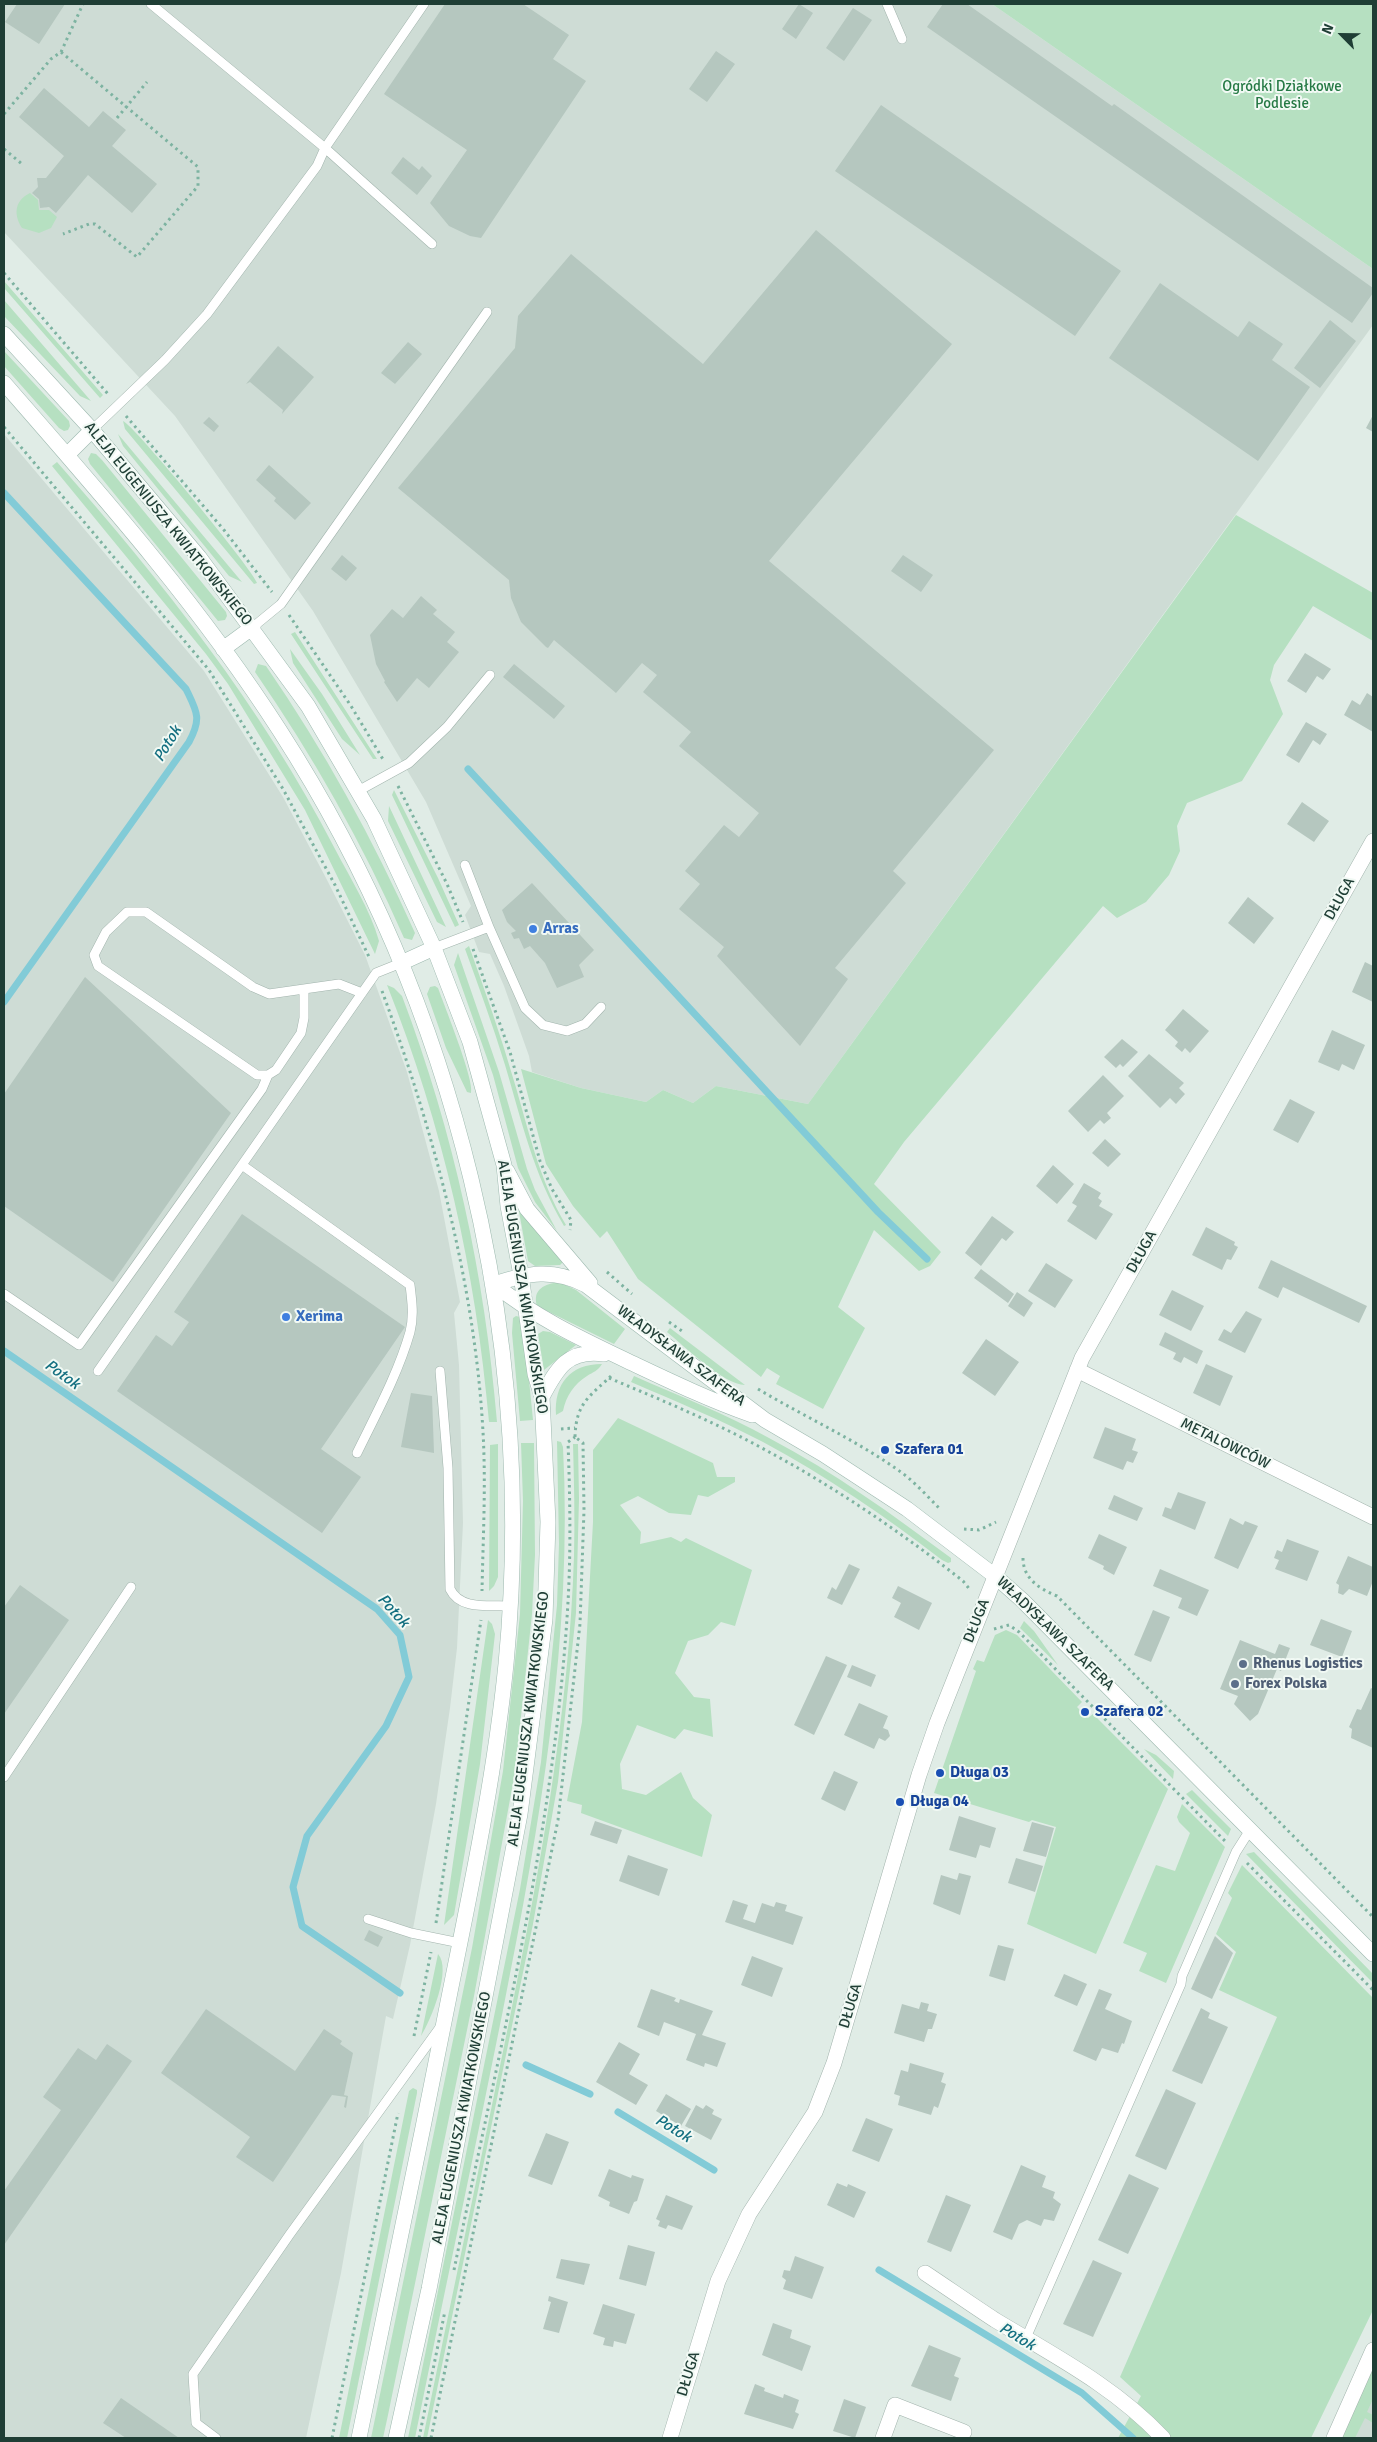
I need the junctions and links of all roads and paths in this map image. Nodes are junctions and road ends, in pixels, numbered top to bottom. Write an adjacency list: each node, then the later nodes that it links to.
1 (83, 4): 6 (path)
2 (151, 4): 11 (lane)
3 (424, 4): 11 (lane)
4 (887, 4): 5 (lane)
5 (902, 39)
6 (61, 52): 8 (path); 9 (path)
7 (147, 82): 8 (path)
8 (127, 107): 10 (path); 14 (path)
9 (4, 114)
10 (118, 118)
11 (325, 148): 15 (lane); 20 (lane)
12 (4, 149): 13 (path)
13 (22, 164)
14 (63, 234)
15 (432, 244)
16 (487, 312): 22 (lane)
17 (4, 334): 20 (street, ALEJA EUGENIUSZA KWIATKOWSKIEGO)
18 (4, 383): 21 (street, ALEJA EUGENIUSZA KWIATKOWSKIEGO)
19 (4, 427): 30 (path)
20 (92, 430): 21 (street); 22 (street, ALEJA EUGENIUSZA KWIATKOWSKIEGO)
21 (67, 455): 23 (street, ALEJA EUGENIUSZA KWIATKOWSKIEGO)
22 (252, 627): 23 (street); 25 (street, ALEJA EUGENIUSZA KWIATKOWSKIEGO)
23 (223, 649): 31 (street, ALEJA EUGENIUSZA KWIATKOWSKIEGO)
24 (490, 675): 25 (lane)
25 (358, 791): 29 (street, ALEJA EUGENIUSZA KWIATKOWSKIEGO)
26 (1373, 841): 51 (street, DŁUGA)
27 (465, 865): 28 (lane)
28 (489, 927): 29 (lane); 35 (lane)
29 (434, 948): 31 (street); 38 (street, ALEJA EUGENIUSZA KWIATKOWSKIEGO)
30 (369, 957)
31 (401, 963): 34 (lane); 43 (street, ALEJA EUGENIUSZA KWIATKOWSKIEGO)
32 (380, 985): 69 (path)
33 (304, 989): 34 (lane); 36 (lane); 36 (lane)
34 (362, 993): 37 (lane)
35 (601, 1007)
36 (268, 1075): 45 (lane)
37 (242, 1165): 52 (lane); 60 (lane)
38 (504, 1166): 42 (street, ALEJA EUGENIUSZA KWIATKOWSKIEGO); 44 (street, WŁADYSŁAWA SZAFERA)
39 (570, 1230): 40 (path)
40 (575, 1237)
41 (603, 1268): 46 (path)
42 (521, 1275): 43 (street, WŁADYSŁAWA SZAFERA); 44 (street, WŁADYSŁAWA SZAFERA); 47 (street, ALEJA EUGENIUSZA KWIATKOWSKIEGO)
43 (494, 1284): 47 (street, WŁADYSŁAWA SZAFERA); 70 (street, ALEJA EUGENIUSZA KWIATKOWSKIEGO)
44 (597, 1291): 57 (street, WŁADYSŁAWA SZAFERA)
45 (4, 1294)
46 (639, 1300)
47 (526, 1309): 50 (street, WŁADYSŁAWA SZAFERA); 56 (street, ALEJA EUGENIUSZA KWIATKOWSKIEGO)
48 (664, 1320): 49 (path)
49 (686, 1335)
50 (622, 1364): 54 (path); 56 (street, WŁADYSŁAWA SZAFERA); 57 (street, WŁADYSŁAWA SZAFERA)
51 (1077, 1370): 63 (street, METALOWCÓW); 66 (street, DŁUGA)
52 (98, 1371)
53 (440, 1371): 69 (lane)
54 (609, 1378): 58 (path); 68 (path)
55 (756, 1388): 61 (path)
56 (542, 1397): 93 (street, ALEJA EUGENIUSZA KWIATKOWSKIEGO)
57 (765, 1420): 66 (street, WŁADYSŁAWA SZAFERA)
58 (575, 1428): 59 (path); 94 (path)
59 (556, 1429)
60 (357, 1453)
61 (943, 1512)
62 (1000, 1517): 64 (path)
63 (1373, 1517)
64 (956, 1525)
65 (1024, 1551): 77 (path)
66 (995, 1576): 75 (street, WŁADYSŁAWA SZAFERA); 95 (street, DŁUGA)
67 (131, 1587): 74 (lane)
68 (970, 1597)
69 (482, 1604): 70 (lane); 79 (path)
70 (508, 1606): 80 (street, ALEJA EUGENIUSZA KWIATKOWSKIEGO)
71 (1013, 1618): 72 (path)
72 (1009, 1625): 73 (path); 76 (path)
73 (991, 1631)
74 (4, 1777)
75 (1250, 1830): 76 (lane); 81 (street, WŁADYSŁAWA SZAFERA)
76 (1236, 1852): 82 (path); 87 (lane)
77 (1373, 1917)
78 (368, 1919): 79 (lane)
79 (434, 1938): 80 (lane); 84 (path)
80 (460, 1943): 83 (street, ALEJA EUGENIUSZA KWIATKOWSKIEGO)
81 (1373, 1954)
82 (1373, 1990)
83 (445, 2021): 90 (lane); 92 (street, ALEJA EUGENIUSZA KWIATKOWSKIEGO)
84 (413, 2042)
85 (399, 2109): 91 (path)
86 (926, 2273): 87 (street)
87 (1026, 2338): 97 (street)
88 (1373, 2350): 98 (street)
89 (964, 2432): 96 (street)
90 (216, 2438)
91 (332, 2438)
92 (359, 2438)
93 (396, 2438)
94 (432, 2438)
95 (670, 2438)
96 (883, 2438)
97 (1163, 2438)
98 (1334, 2438)

